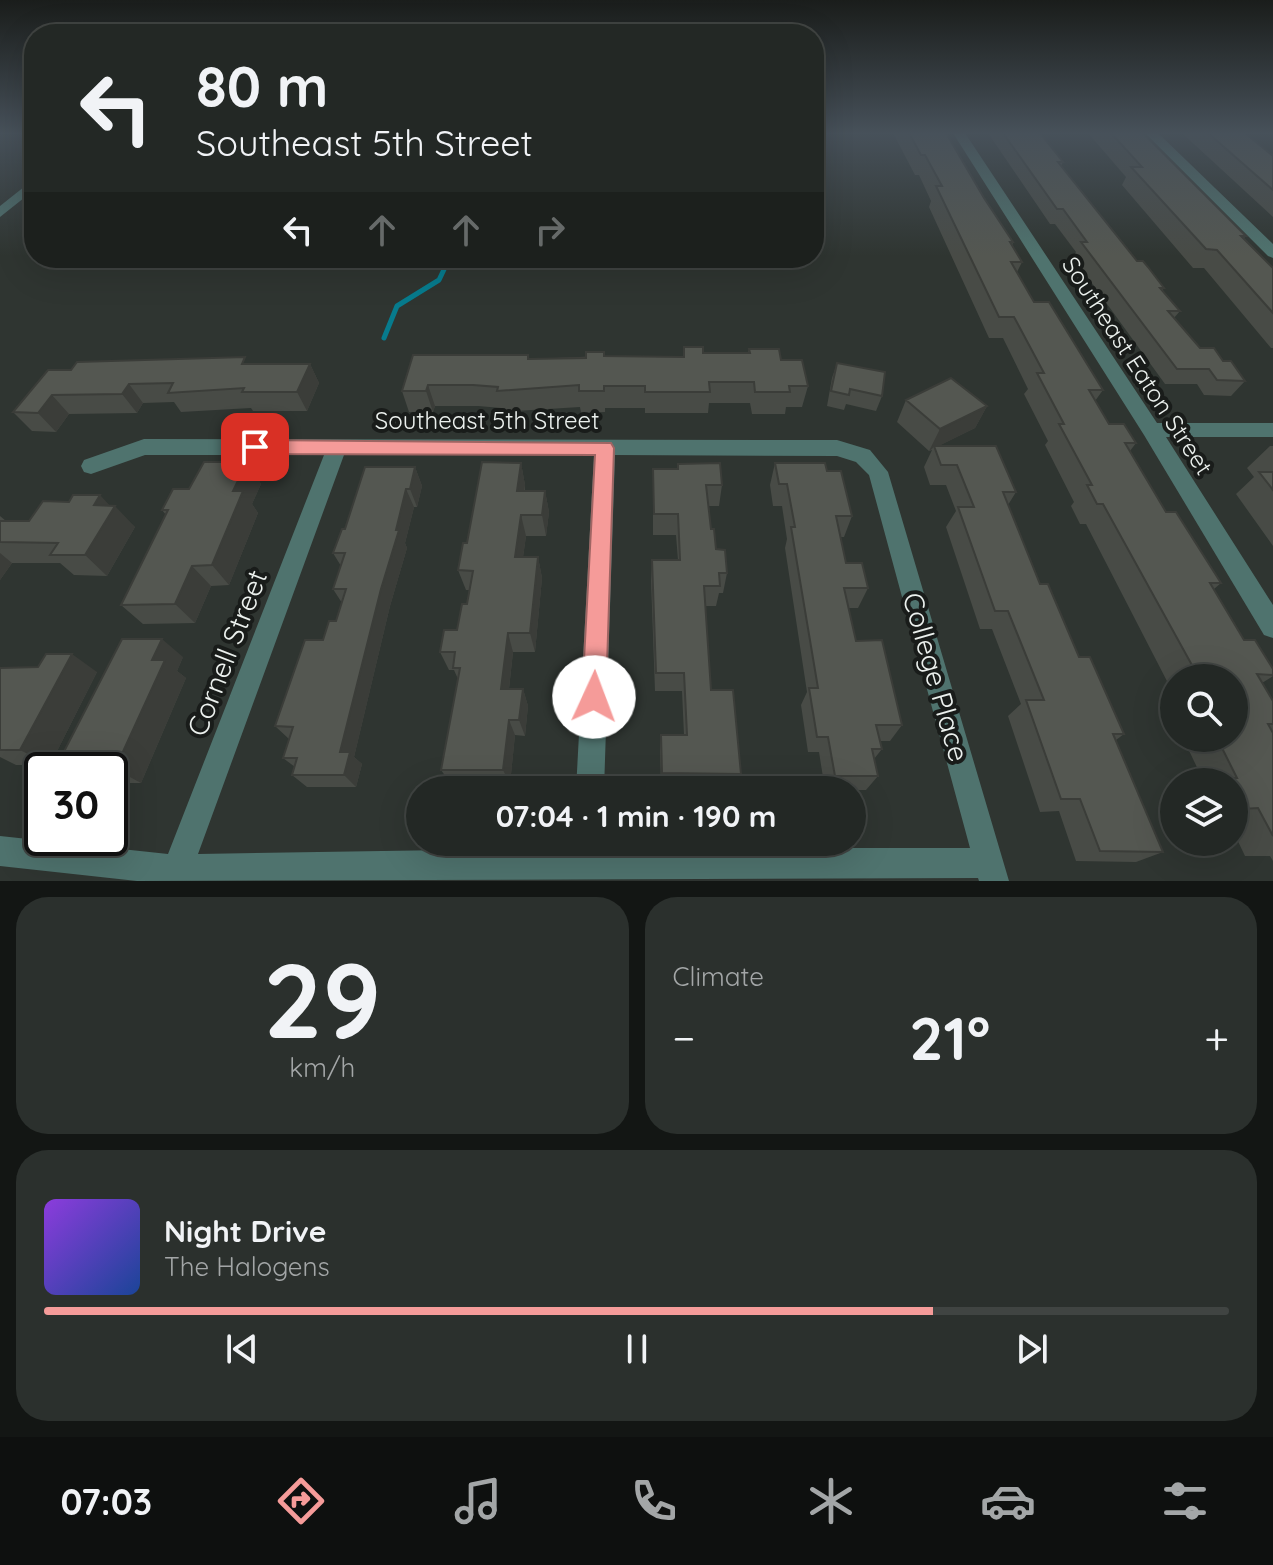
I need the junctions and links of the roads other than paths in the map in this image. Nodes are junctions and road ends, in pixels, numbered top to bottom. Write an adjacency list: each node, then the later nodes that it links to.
1 (986, 174): 6 (street, Southeast Eaton Street)
2 (1193, 174): 5 (street)
3 (24, 192): 4 (street)
4 (0, 213)
5 (1273, 253)
6 (1151, 430): 7 (street); 12 (street, Southeast Eaton Street)
7 (1273, 430)
8 (337, 447): 9 (street, Southeast 5th Street); 10 (street, Southeast 5th Street); 17 (street, Cornell Street)
9 (605, 448): 11 (street, Southeast 5th Street); 13 (street)
10 (91, 466)
11 (878, 472): 16 (street, College Place)
12 (1273, 627)
13 (591, 776)
14 (0, 851): 17 (street)
15 (586, 862): 16 (street); 17 (street)
16 (992, 872)
17 (174, 875)

